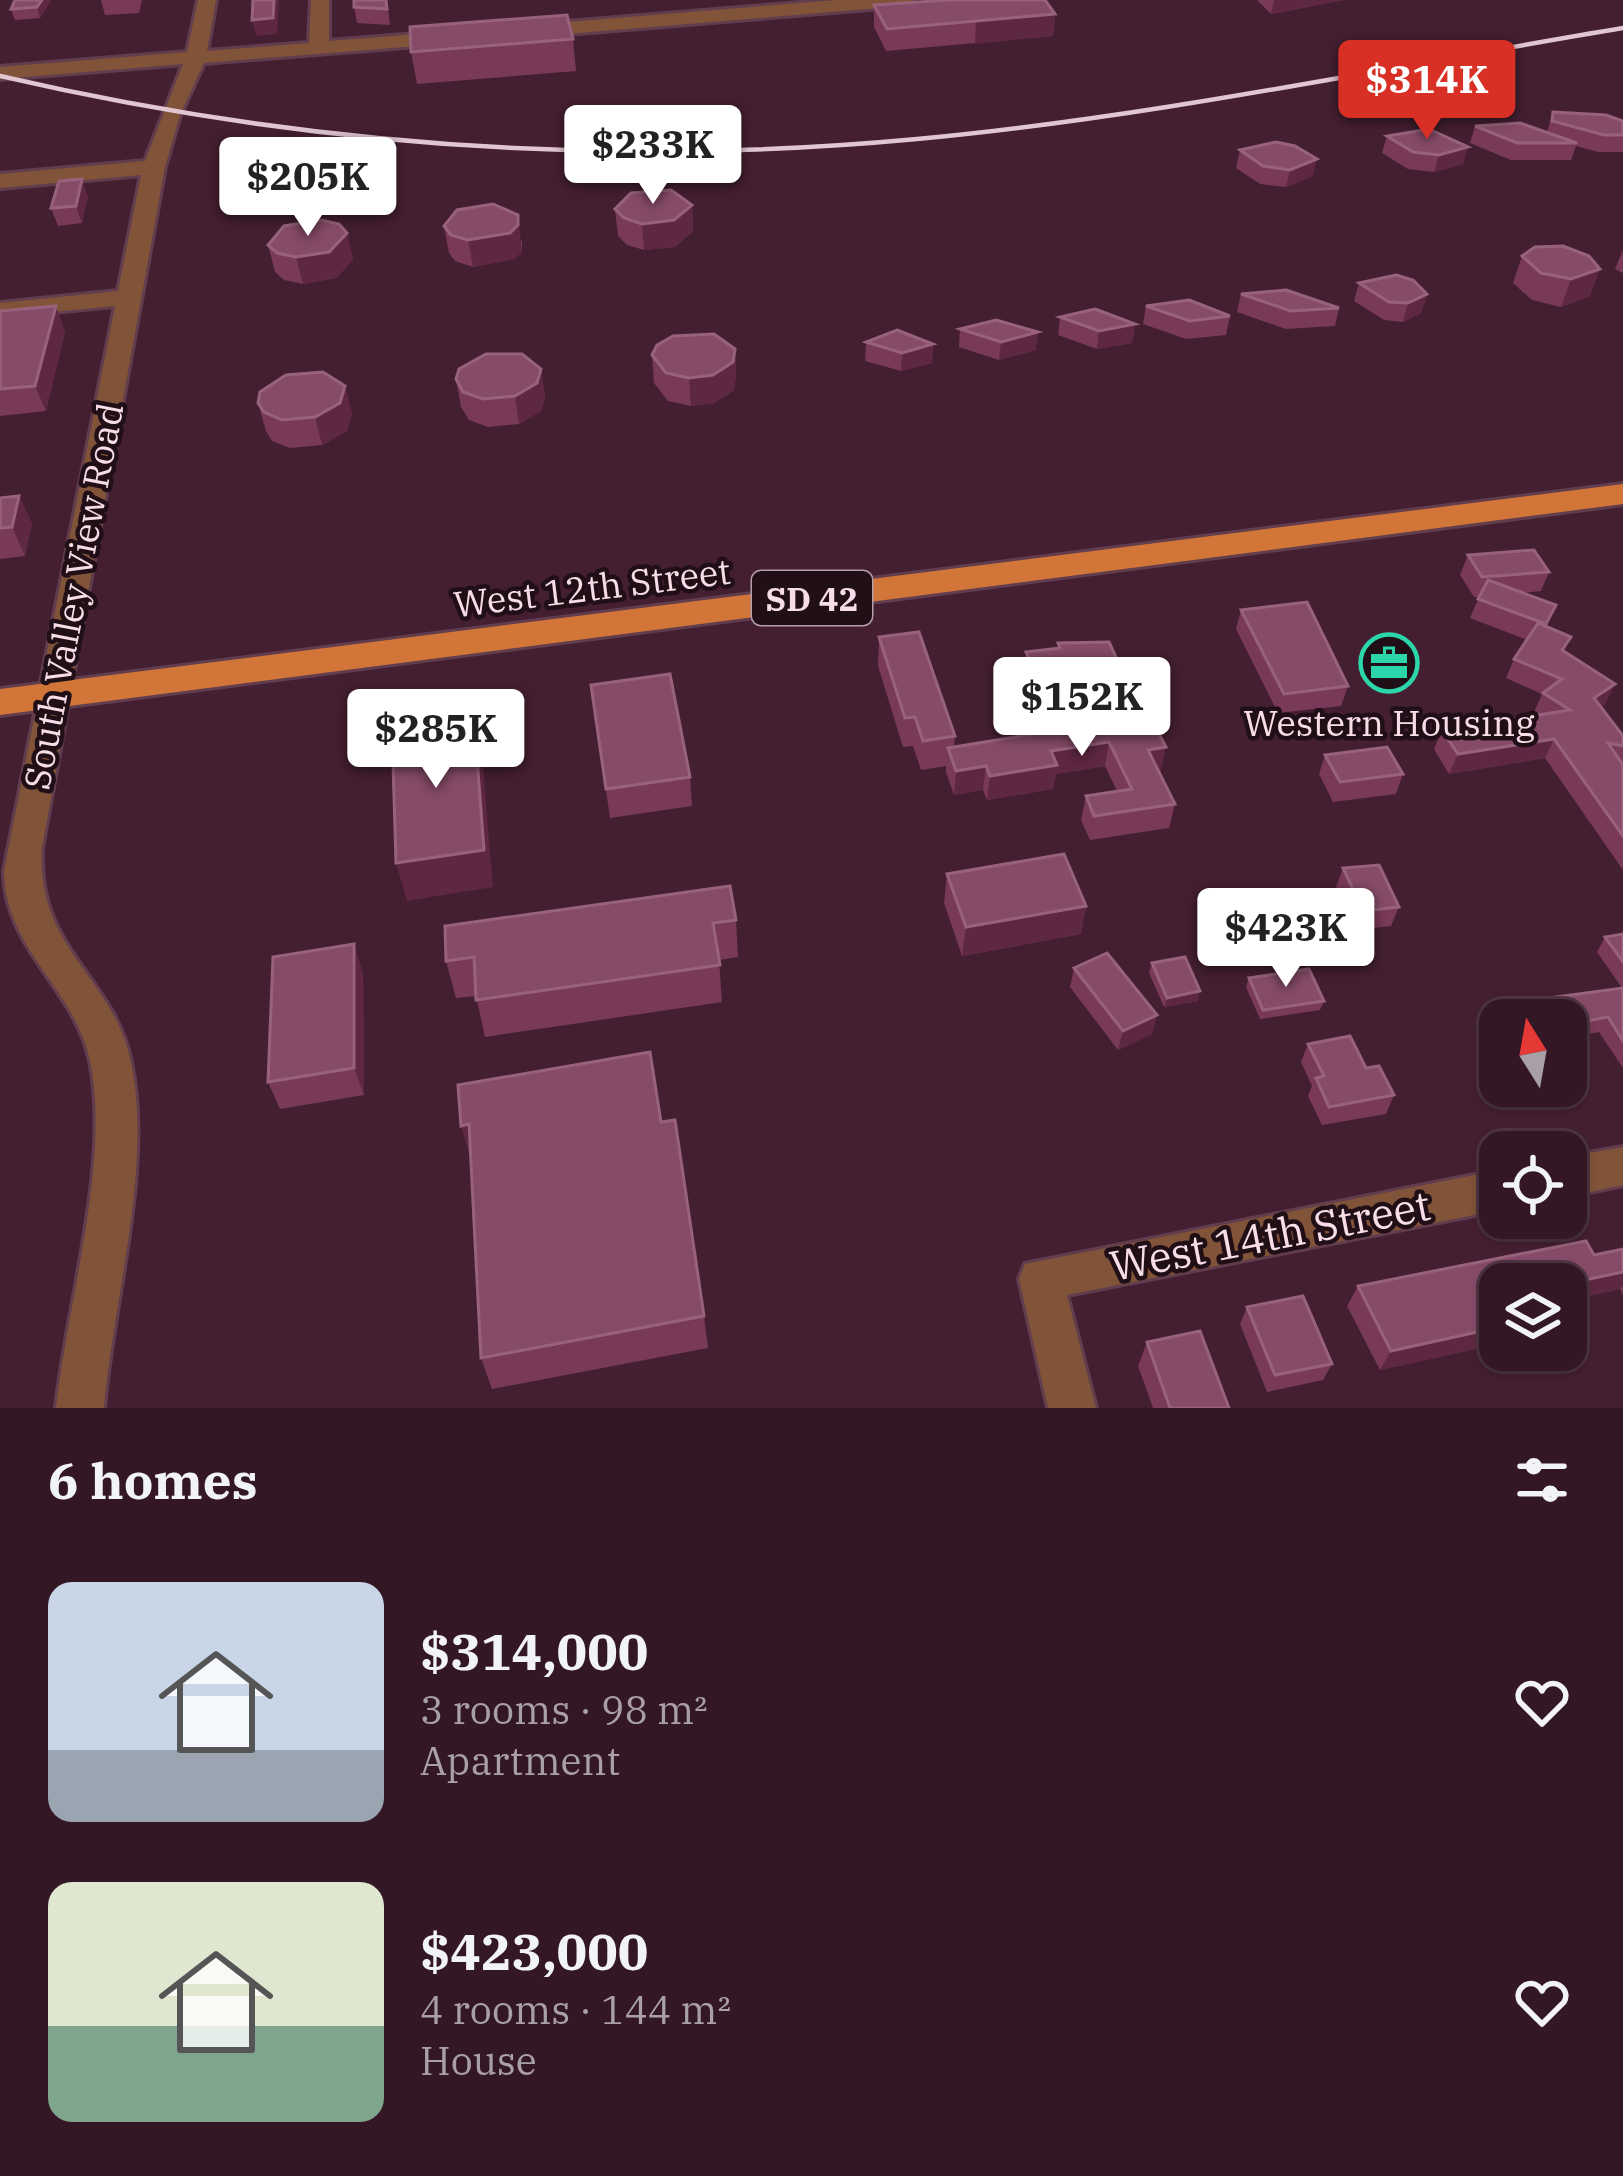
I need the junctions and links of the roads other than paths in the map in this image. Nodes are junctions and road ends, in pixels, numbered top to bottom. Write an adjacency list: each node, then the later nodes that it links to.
1 (207, 0): 8 (street, South Valley View Road)
2 (320, 0): 7 (street)
3 (905, 0): 4 (street)
4 (808, 4): 5 (street)
5 (506, 33)
6 (483, 34): 7 (street)
7 (319, 48): 8 (street)
8 (196, 58): 9 (street); 10 (street, South Valley View Road)
9 (0, 73)
10 (154, 167): 11 (street); 12 (street, South Valley View Road)
11 (0, 181)
12 (130, 297): 13 (street); 15 (street, South Valley View Road)
13 (0, 310)
14 (1623, 494): 15 (main road, West 12th Street / SD 42)
15 (56, 695): 16 (main road, West 12th Street / SD 42); 20 (street, South Valley View Road)
16 (0, 702)
17 (1623, 1166): 18 (street)
18 (1587, 1173)
19 (1479, 1194): 21 (street, West 14th Street)
20 (80, 1408)
21 (1072, 1408)

